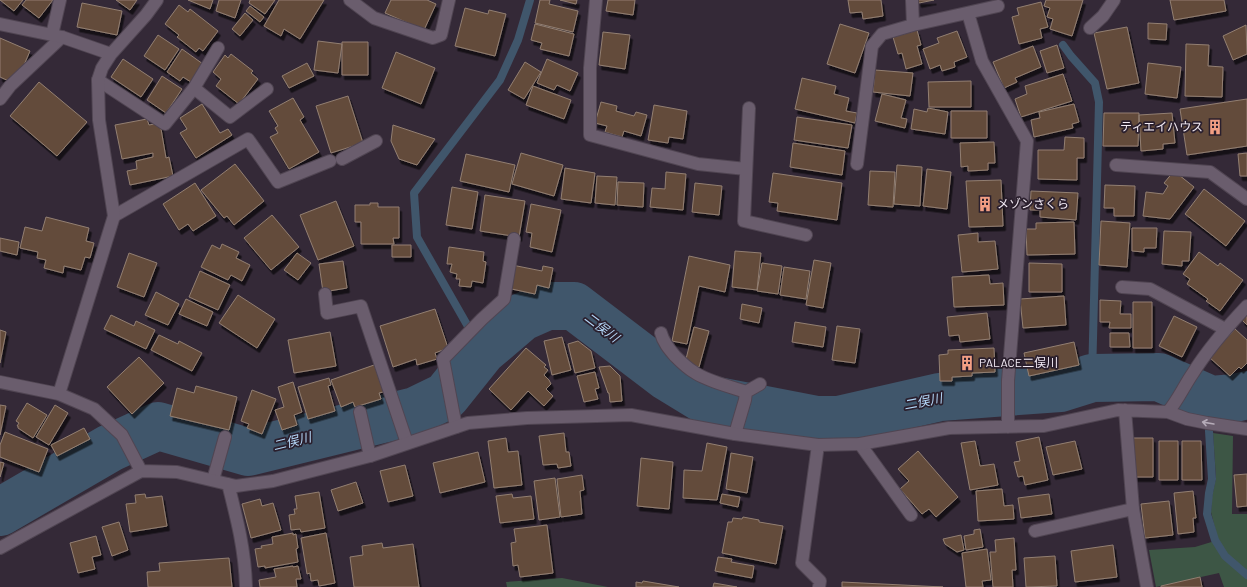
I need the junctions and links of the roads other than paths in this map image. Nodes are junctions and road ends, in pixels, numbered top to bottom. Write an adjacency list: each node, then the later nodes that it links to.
1 (60, 0): 13 (street)
2 (157, 0): 15 (street)
3 (350, 0): 4 (street)
4 (449, 0)
5 (596, 0): 24 (street)
6 (912, 0): 11 (street)
7 (1114, 0): 12 (street)
8 (998, 6): 9 (street)
9 (968, 13): 11 (street); 42 (street)
10 (0, 24): 13 (street)
11 (912, 25): 22 (street)
12 (1090, 28)
13 (57, 36): 15 (street); 19 (street)
14 (218, 48): 17 (street)
15 (111, 54): 16 (street)
16 (98, 80): 17 (street); 26 (street)
17 (194, 88): 18 (street)
18 (267, 89)
19 (0, 99)
20 (749, 108): 24 (street)
21 (376, 141): 26 (street)
22 (857, 164)
23 (1116, 165): 25 (street)
24 (746, 169): 27 (street)
25 (1247, 199)
26 (114, 216): 36 (street)
27 (806, 234)
28 (514, 239): 41 (street)
29 (1122, 287): 32 (street)
30 (325, 294): 46 (street)
31 (1247, 306): 32 (street)
32 (1226, 329): 38 (street)
33 (661, 333): 37 (street)
34 (0, 382): 36 (street)
35 (760, 384): 37 (street)
36 (58, 394): 50 (street)
37 (745, 396): 44 (street)
38 (1171, 408): 39 (street); 43 (street, one-way to 38)
39 (1124, 410): 42 (street); 53 (street)
40 (360, 412): 49 (street)
41 (455, 421): 44 (street); 46 (street)
42 (1008, 427): 47 (street)
43 (1247, 429)
44 (737, 430): 48 (street)
45 (225, 437): 51 (street)
46 (406, 439): 49 (street)
47 (860, 444): 48 (street); 54 (street)
48 (818, 445): 58 (street)
49 (369, 451): 52 (street)
50 (141, 471): 51 (street); 56 (street)
51 (215, 474): 52 (street)
52 (228, 484): 57 (street)
53 (1133, 509): 55 (street); 59 (street)
54 (911, 515)
55 (1035, 531)
56 (0, 548)
57 (246, 587)
58 (819, 587)
59 (1147, 587)

